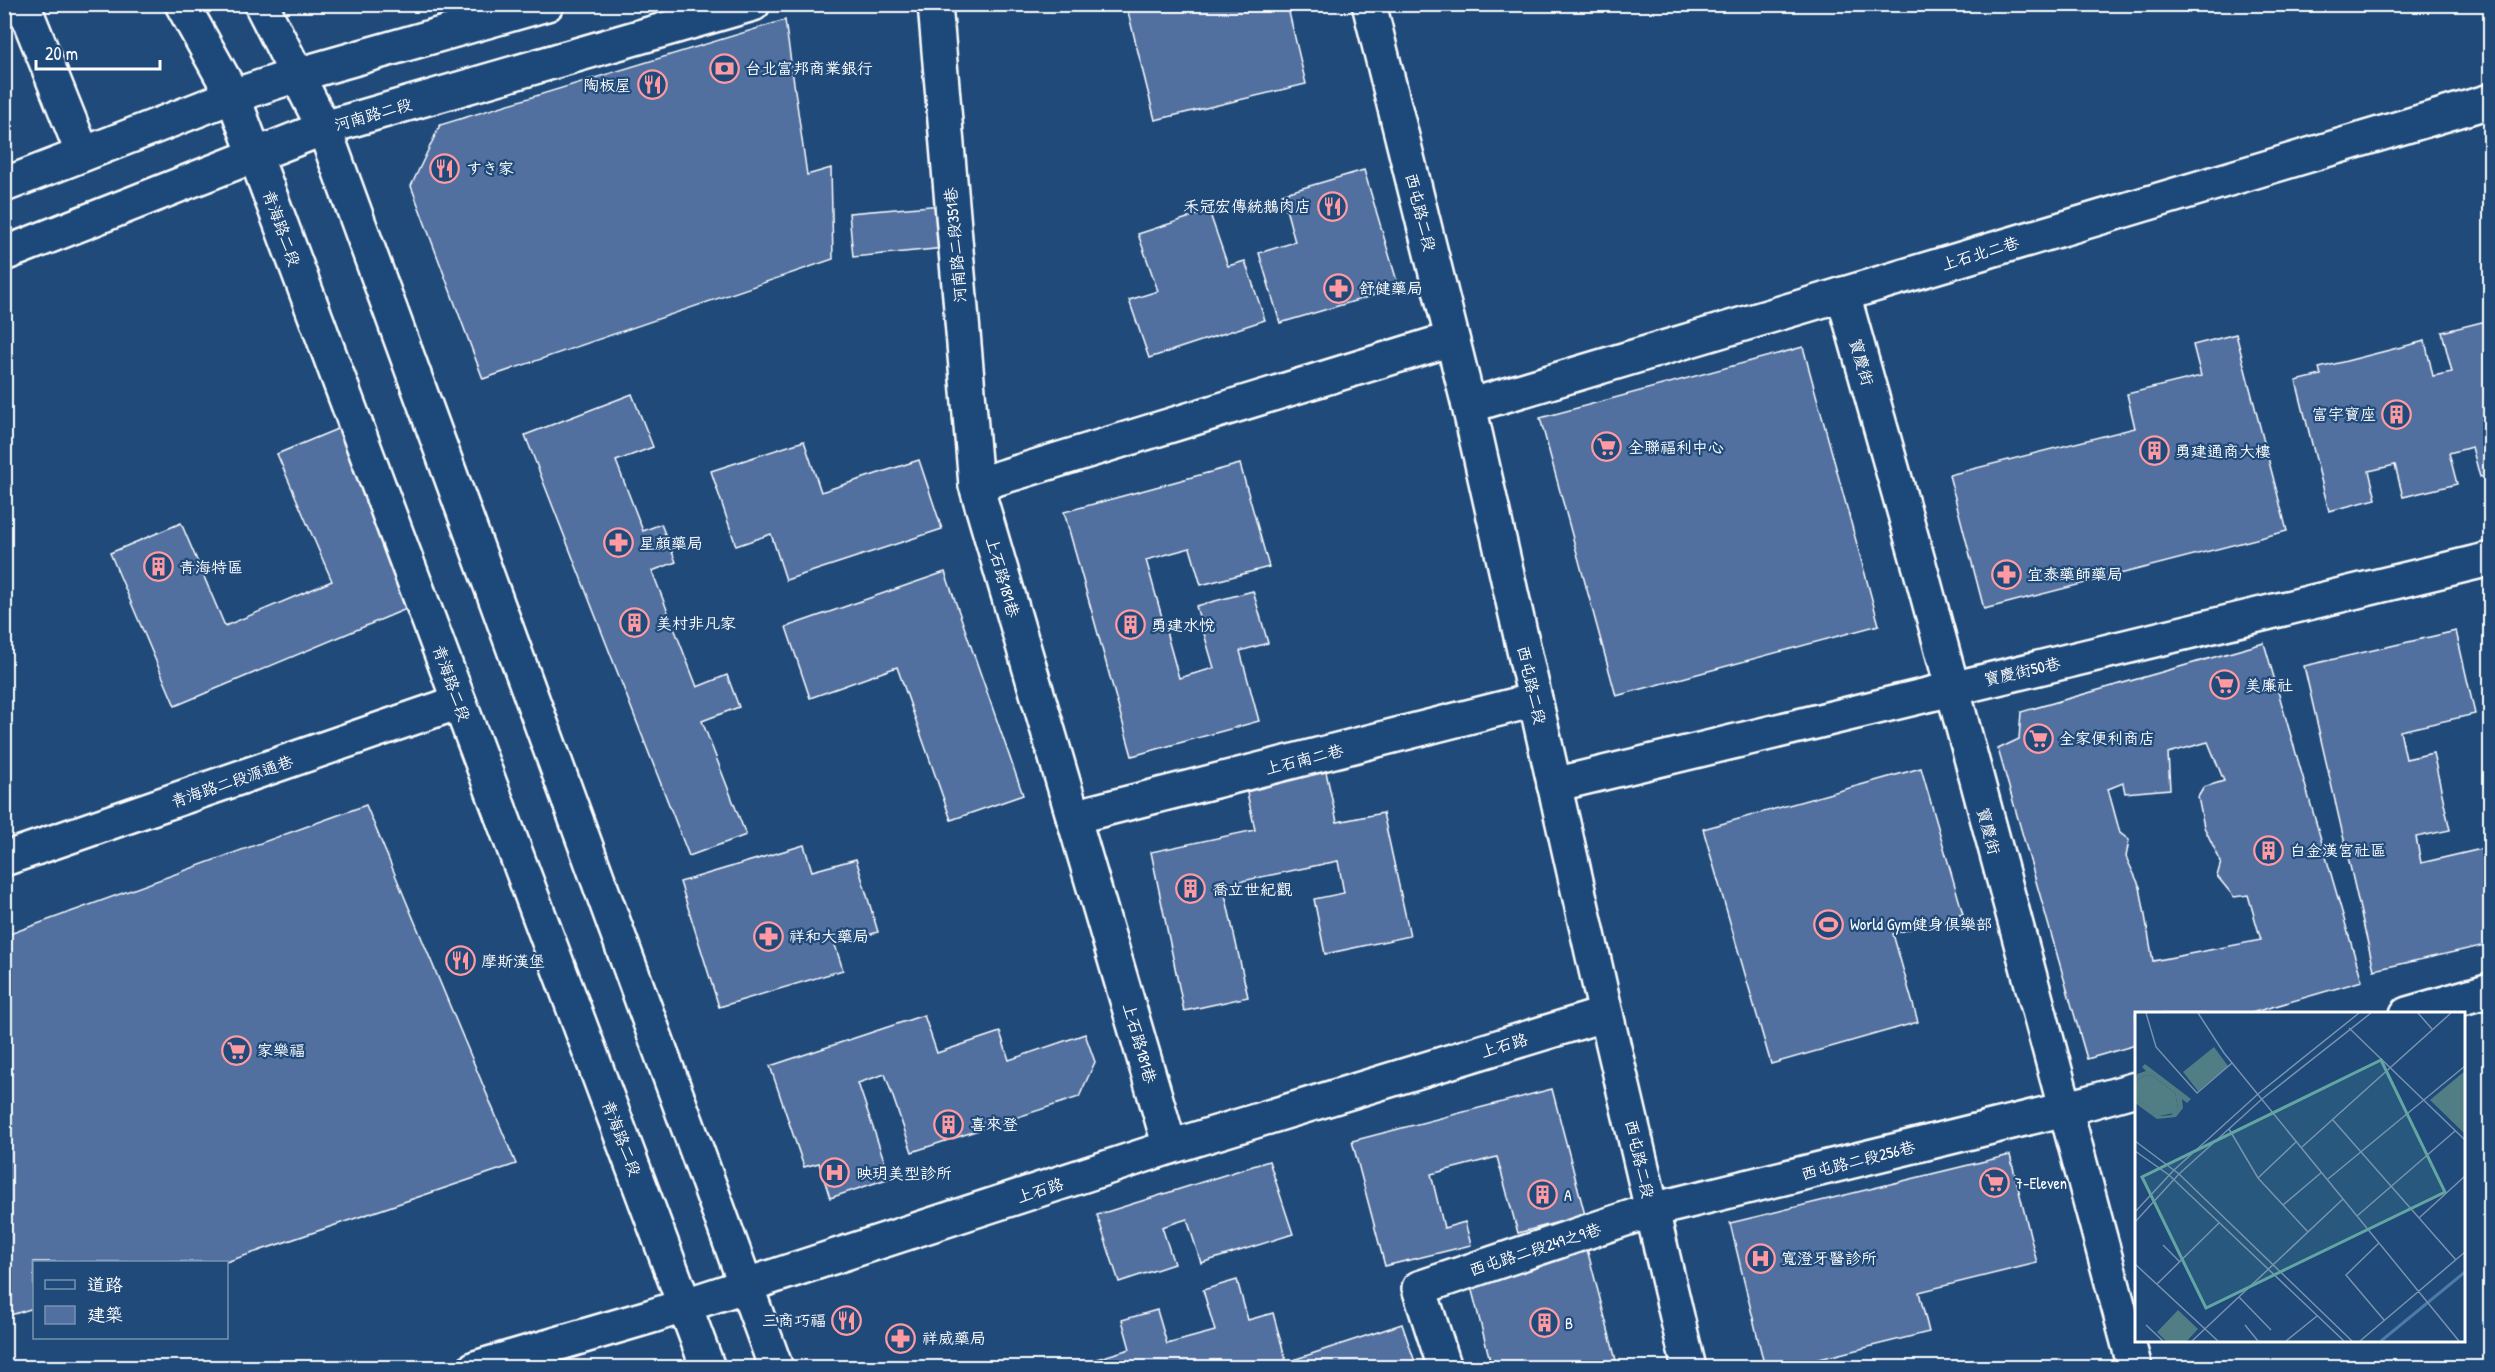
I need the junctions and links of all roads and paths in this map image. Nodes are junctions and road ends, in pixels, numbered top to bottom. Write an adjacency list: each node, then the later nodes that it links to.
1 (23, 4): 13 (street)
2 (182, 4): 10 (street, 青海路二段)
3 (261, 4): 9 (street)
4 (547, 4): 8 (street)
5 (753, 4): 12 (street, 河南路二段)
6 (935, 4): 20 (street, 河南路二段351巷)
7 (1369, 4): 18 (street, 西屯路二段)
8 (509, 10): 9 (street)
9 (297, 75): 10 (street); 12 (street)
10 (233, 96): 13 (street); 14 (street, 青海路二段)
11 (2490, 101): 17 (street, 上石北二巷)
12 (324, 128): 14 (street, 河南路二段); 35 (street)
13 (83, 154): 15 (street)
14 (256, 157): 16 (street, 河南路二段); 24 (street, 青海路二段)
15 (4, 185)
16 (4, 254)
17 (1843, 294): 19 (street, 上石北二巷); 22 (street, 寶慶街)
18 (1452, 339): 19 (street, 西屯路二段); 20 (street)
19 (1469, 406): 23 (street, 西屯路二段)
20 (976, 485): 26 (street, 上石路181巷)
21 (2490, 559): 22 (street, 寶慶街50巷)
22 (1950, 688): 25 (street, 寶慶街50巷); 32 (street, 寶慶街)
23 (1535, 700): 25 (street, 西屯路二段); 26 (street, 上石南二巷)
24 (459, 702): 27 (street, 青海路二段源通巷); 36 (street, 青海路二段)
25 (1554, 785): 30 (street, 西屯路二段)
26 (1073, 817): 33 (street, 上石路181巷)
27 (4, 860)
28 (2490, 990): 29 (street)
29 (2414, 1012)
30 (1606, 1014): 33 (street, 上石路); 34 (street, 西屯路二段)
31 (2135, 1089): 32 (street, 西屯路二段256巷)
32 (2065, 1109): 34 (street, 西屯路二段256巷); 42 (street, 寶慶街)
33 (1170, 1147): 35 (street, 上石路)
34 (1652, 1210): 40 (street, 西屯路二段249之9巷); 41 (street, 西屯路二段)
35 (746, 1286): 36 (street, 上石路); 39 (street)
36 (685, 1306): 37 (street, 上石路); 38 (street, 青海路二段)
37 (475, 1368)
38 (708, 1368)
39 (776, 1368)
40 (1445, 1368)
41 (1689, 1368)
42 (2135, 1368)

